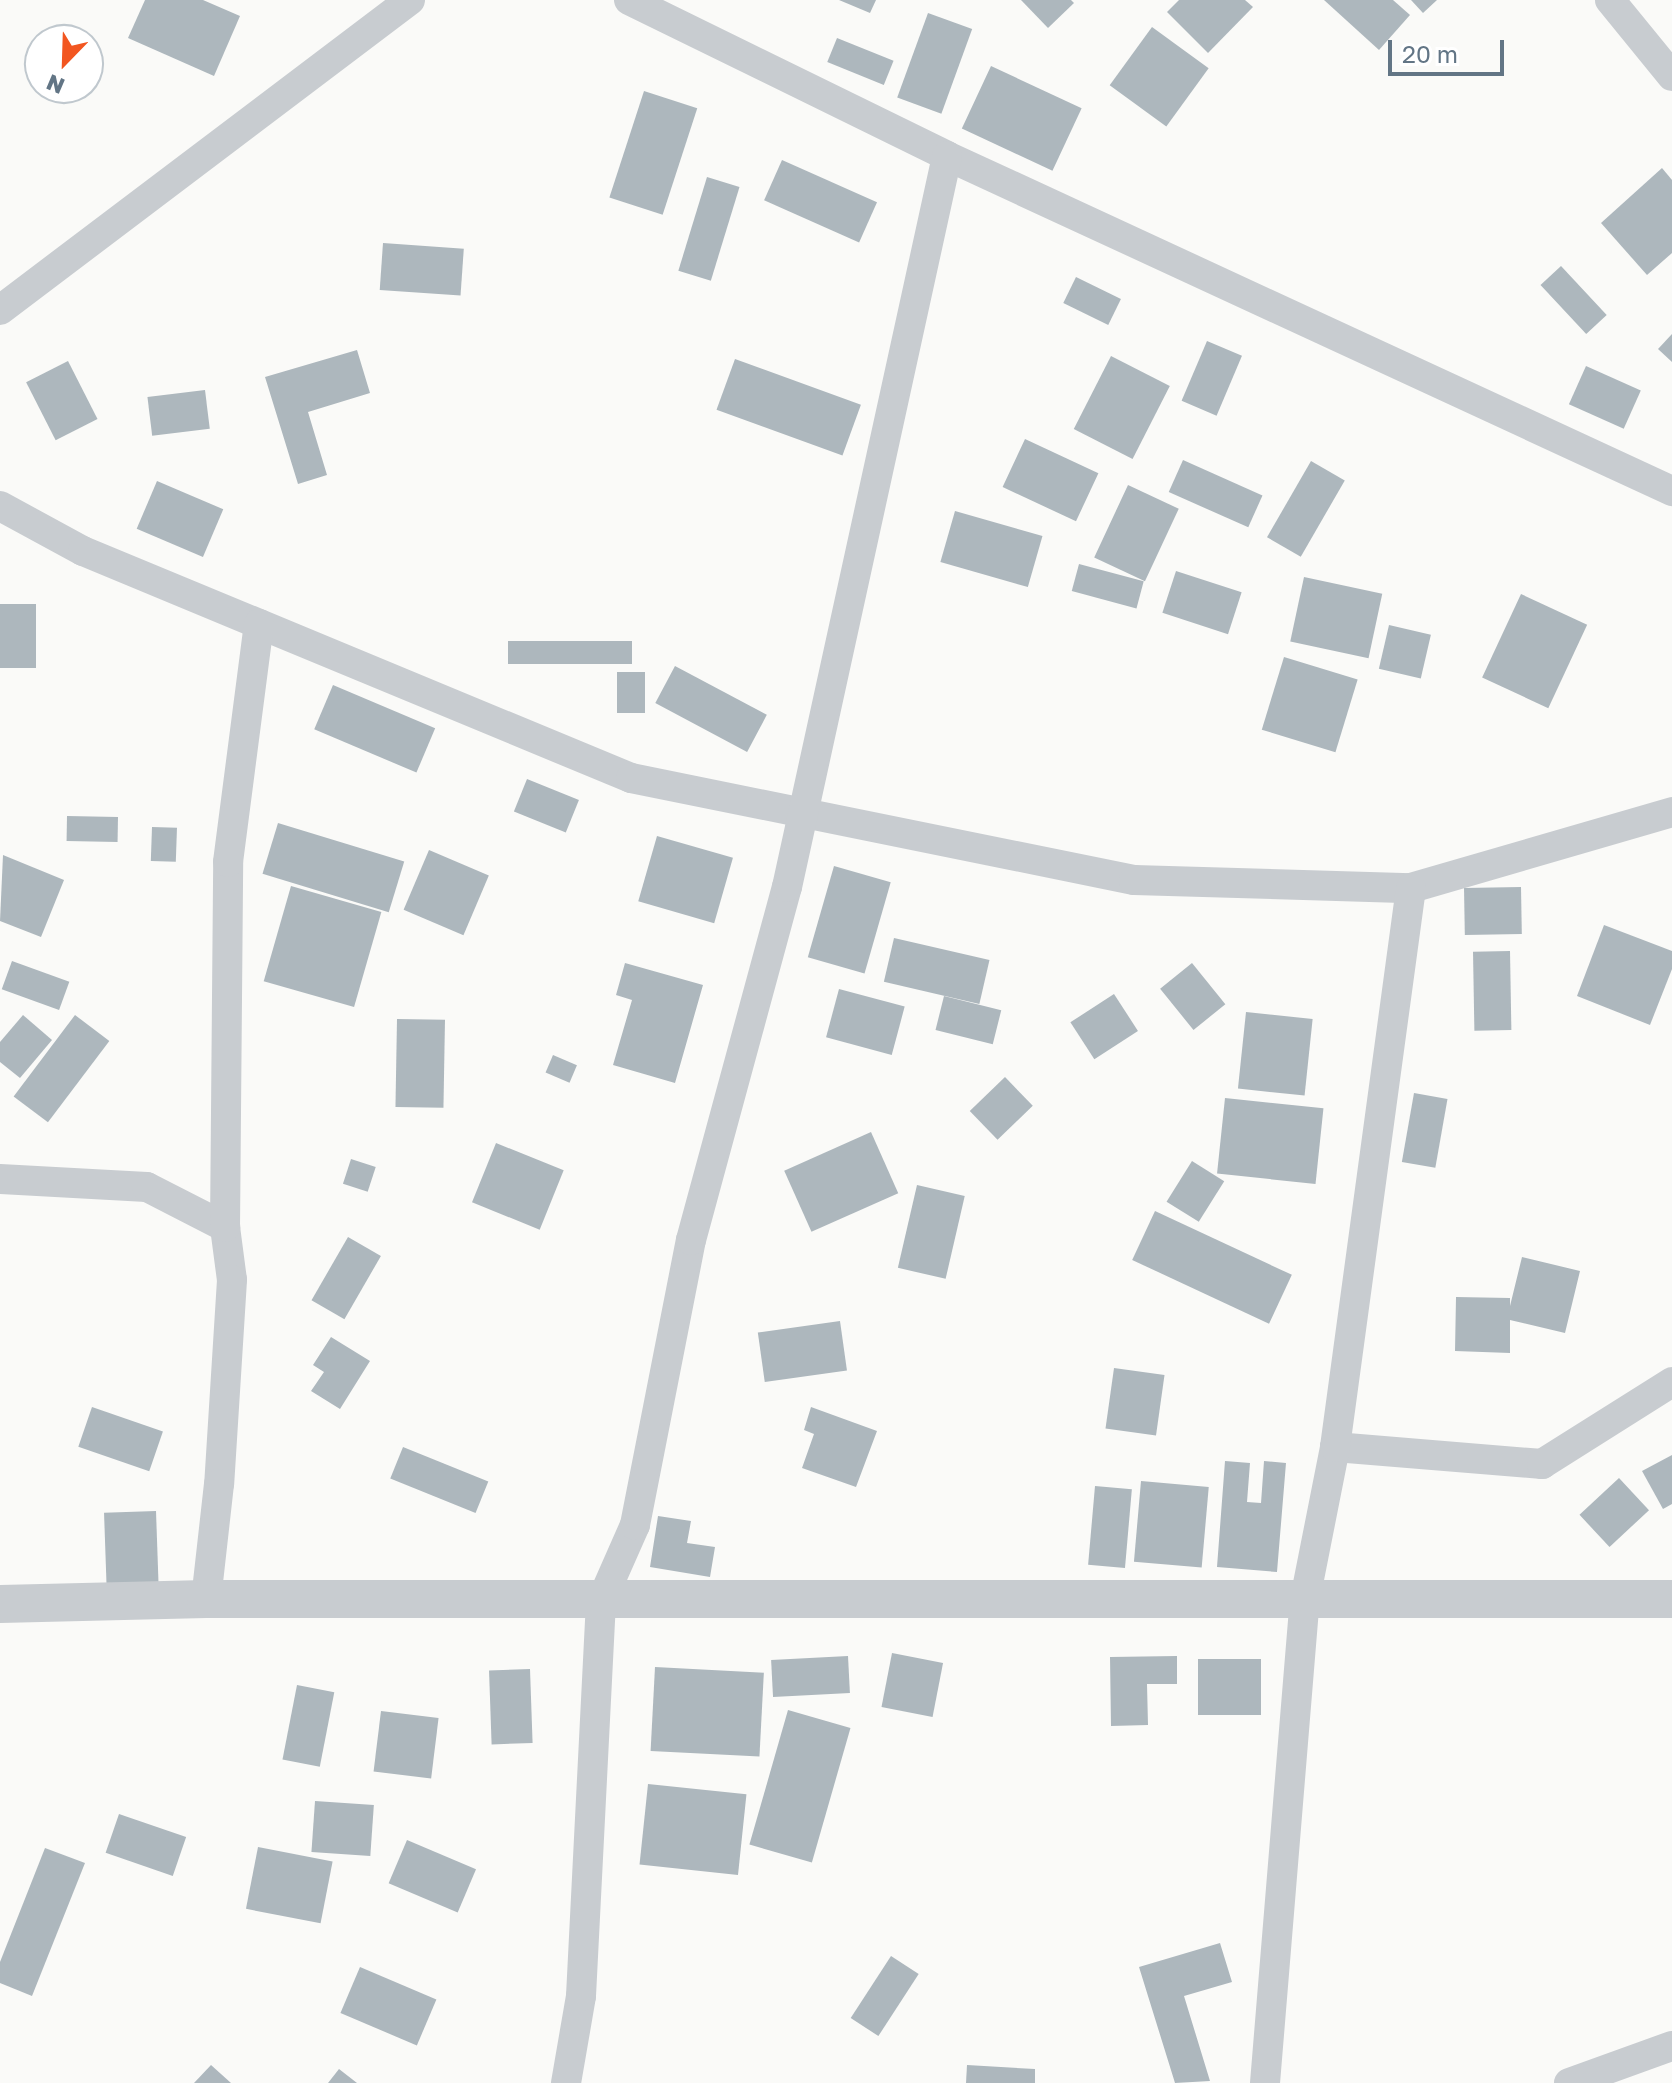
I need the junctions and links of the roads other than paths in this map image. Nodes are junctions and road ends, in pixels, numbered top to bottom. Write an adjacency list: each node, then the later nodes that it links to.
1 (410, 0): 6 (street)
2 (629, 0): 5 (street)
3 (1610, 0): 4 (street)
4 (1672, 76)
5 (947, 156): 7 (street); 11 (street)
6 (0, 310)
7 (1672, 491)
8 (0, 506): 9 (street)
9 (259, 624): 11 (street); 14 (street)
10 (1672, 812): 12 (street)
11 (803, 816): 12 (street); 20 (street)
12 (1411, 888): 16 (street)
13 (0, 1179): 14 (street)
14 (225, 1227): 17 (street)
15 (1672, 1382): 16 (street)
16 (1335, 1447): 18 (street)
17 (206, 1599): 20 (street); 21 (street)
18 (1305, 1599): 19 (street); 20 (street); 24 (street)
19 (1672, 1599)
20 (601, 1602): 23 (street)
21 (0, 1604)
22 (1672, 2046): 25 (street)
23 (566, 2083)
24 (1265, 2083)
25 (1569, 2083)

